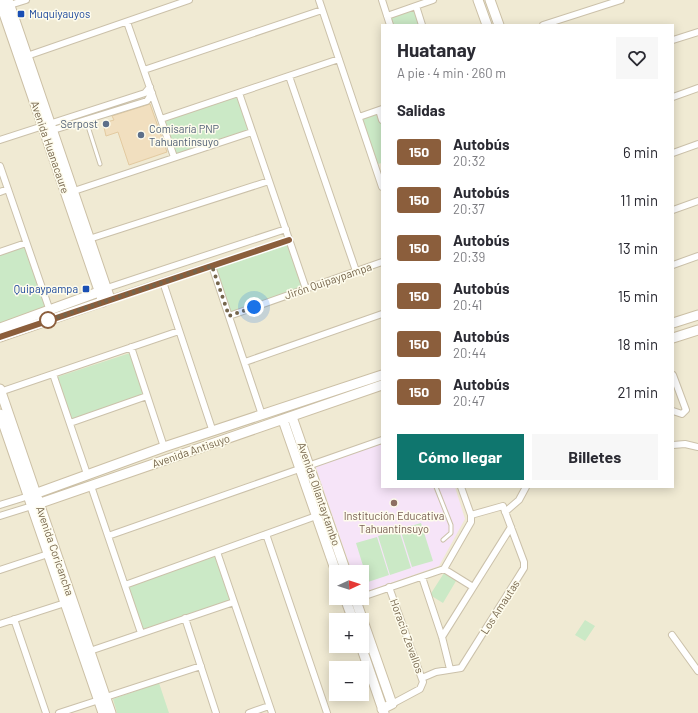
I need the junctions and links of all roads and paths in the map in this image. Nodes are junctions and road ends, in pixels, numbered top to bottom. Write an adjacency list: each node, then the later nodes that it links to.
1 (26, 0): 10 (street)
2 (189, 0): 14 (street)
3 (319, 0): 12 (street)
4 (382, 0): 13 (street)
5 (433, 0): 11 (street)
6 (478, 0): 17 (street)
7 (490, 0): 18 (street)
8 (621, 0): 19 (street)
9 (0, 2): 22 (street, Avenida Huanacaure)
10 (9, 3): 22 (street, Avenida Huanacaure)
11 (416, 6): 13 (street); 16 (street)
12 (322, 10): 23 (street); 24 (street)
13 (387, 16): 15 (street)
14 (127, 22): 22 (street); 24 (street)
15 (390, 24)
16 (422, 24)
17 (486, 24)
18 (499, 24)
19 (547, 24)
20 (698, 32): 21 (street)
21 (674, 40)
22 (24, 57): 35 (street, Avenida Huanacaure)
23 (339, 59): 25 (street); 32 (street)
24 (144, 70): 26 (street)
25 (289, 76): 29 (street); 59 (street)
26 (150, 86): 28 (street); 35 (street)
27 (698, 88): 30 (street)
28 (152, 93): 33 (street); 34 (street)
29 (239, 93): 34 (street); 36 (street)
30 (674, 97)
31 (380, 109): 32 (street)
32 (358, 117): 44 (street)
33 (86, 119): 35 (street); 41 (lane)
34 (161, 120): 40 (street)
35 (48, 127): 37 (street); 46 (street, Avenida Huanacaure); 51 (street, Avenida Huanacaure)
36 (252, 132): 40 (street); 43 (street)
37 (0, 140)
38 (698, 144): 39 (street)
39 (674, 152)
40 (174, 157): 46 (street)
41 (100, 164)
42 (0, 166): 45 (street)
43 (269, 181): 50 (street); 51 (street)
44 (381, 184)
45 (8, 189): 47 (street); 53 (street)
46 (74, 191): 51 (street, Avenida Huanacaure)
47 (0, 192)
48 (698, 201): 49 (street)
49 (674, 210)
50 (286, 229): 52 (street); 62 (street)
51 (86, 239): 62 (street, Avenida Huanacaure)
52 (289, 240): 58 (street); 61 (street)
53 (26, 243): 54 (street); 64 (street)
54 (0, 252)
55 (698, 256): 57 (street)
56 (381, 262): 59 (street, Jirón Quipaypampa)
57 (674, 265)
58 (212, 266): 60 (street); 67 (street)
59 (356, 271): 61 (street, Jirón Quipaypampa)
60 (163, 282): 63 (street); 71 (street)
61 (306, 289): 67 (street, Jirón Quipaypampa)
62 (103, 290): 63 (street, Avenida Huanacaure); 64 (street)
63 (106, 301): 72 (street)
64 (50, 311): 69 (street)
65 (381, 314): 75 (street)
66 (698, 315): 68 (street)
67 (229, 316): 75 (street)
68 (674, 323)
69 (0, 328)
70 (698, 330): 73 (street)
71 (179, 331): 74 (street); 88 (street)
72 (0, 337)
73 (674, 338)
74 (130, 347): 76 (street); 81 (street)
75 (245, 362): 84 (street)
76 (53, 374): 80 (street); 87 (street)
77 (381, 375): 84 (street, Avenida Antisuyo)
78 (674, 377): 82 (street)
79 (381, 385): 85 (street, Avenida Antisuyo)
80 (0, 391): 100 (street, Avenida Coricancha)
81 (147, 396): 87 (street); 91 (street)
82 (674, 411)
83 (0, 414): 100 (street, Avenida Coricancha)
84 (262, 415): 88 (street, Avenida Antisuyo)
85 (292, 417): 86 (street, Avenida Antisuyo); 93 (street, Avenida Ollantaytambo)
86 (283, 420): 94 (street, Avenida Ollantaytambo); 96 (street, Avenida Antisuyo)
87 (70, 423): 95 (street)
88 (213, 432): 91 (street, Avenida Antisuyo)
89 (381, 440): 93 (street)
90 (674, 445): 92 (street)
91 (164, 447): 95 (street, Avenida Antisuyo)
92 (698, 447)
93 (309, 464): 94 (street); 104 (street, Avenida Ollantaytambo)
94 (299, 468): 107 (street, Avenida Ollantaytambo); 110 (street)
95 (87, 474): 100 (street, Avenida Antisuyo)
96 (90, 486): 101 (street, Avenida Antisuyo); 110 (street)
97 (436, 488): 111 (lane)
98 (461, 488): 105 (street)
99 (525, 488): 103 (street)
100 (32, 494): 101 (street, Avenida Coricancha); 102 (street, Avenida Antisuyo)
101 (36, 504): 106 (street, Avenida Antisuyo); 113 (street, Avenida Coricancha); 132 (street, Avenida Coricancha)
102 (0, 505)
103 (504, 509): 105 (street); 108 (street, Los Amautas)
104 (326, 513): 107 (street); 115 (street, Avenida Ollantaytambo)
105 (470, 515): 116 (street)
106 (0, 516)
107 (316, 516): 109 (street); 114 (street, Avenida Ollantaytambo)
108 (511, 527): 120 (street); 135 (street, Los Amautas)
109 (266, 534): 112 (street); 149 (street)
110 (108, 536): 119 (street)
111 (443, 540)
112 (217, 552): 119 (street); 123 (street)
113 (48, 554): 117 (street); 124 (street, Avenida Coricancha)
114 (334, 565)
115 (344, 565)
116 (444, 569): 118 (street); 120 (street)
117 (0, 570)
118 (422, 577): 121 (street); 131 (street)
119 (125, 585): 129 (street)
120 (473, 587): 131 (street)
121 (389, 588): 122 (street); 137 (street, Horacio Zevallos)
122 (369, 594)
123 (234, 602): 126 (street); 140 (street)
124 (65, 603): 127 (street); 132 (street, Avenida Coricancha)
125 (356, 605): 139 (street)
126 (184, 618): 129 (street); 134 (street)
127 (14, 619): 128 (street); 142 (street)
128 (0, 624)
129 (141, 633): 132 (street)
130 (672, 635): 136 (street)
131 (442, 637): 135 (street)
132 (86, 652): 138 (street, Avenida Coricancha)
133 (363, 653): 141 (street)
134 (201, 666): 138 (street); 146 (street)
135 (450, 668): 137 (street, Los Amautas)
136 (698, 671)
137 (422, 678): 139 (street, Horacio Zevallos)
138 (102, 699): 143 (street); 144 (street, Avenida Coricancha); 145 (street, Avenida Coricancha)
139 (392, 704): 141 (street, Horacio Zevallos)
140 (269, 706): 147 (street); 148 (street)
141 (383, 711)
142 (46, 713)
143 (60, 713)
144 (103, 713)
145 (111, 713)
146 (216, 713)
147 (249, 713)
148 (272, 713)
149 (327, 713)

